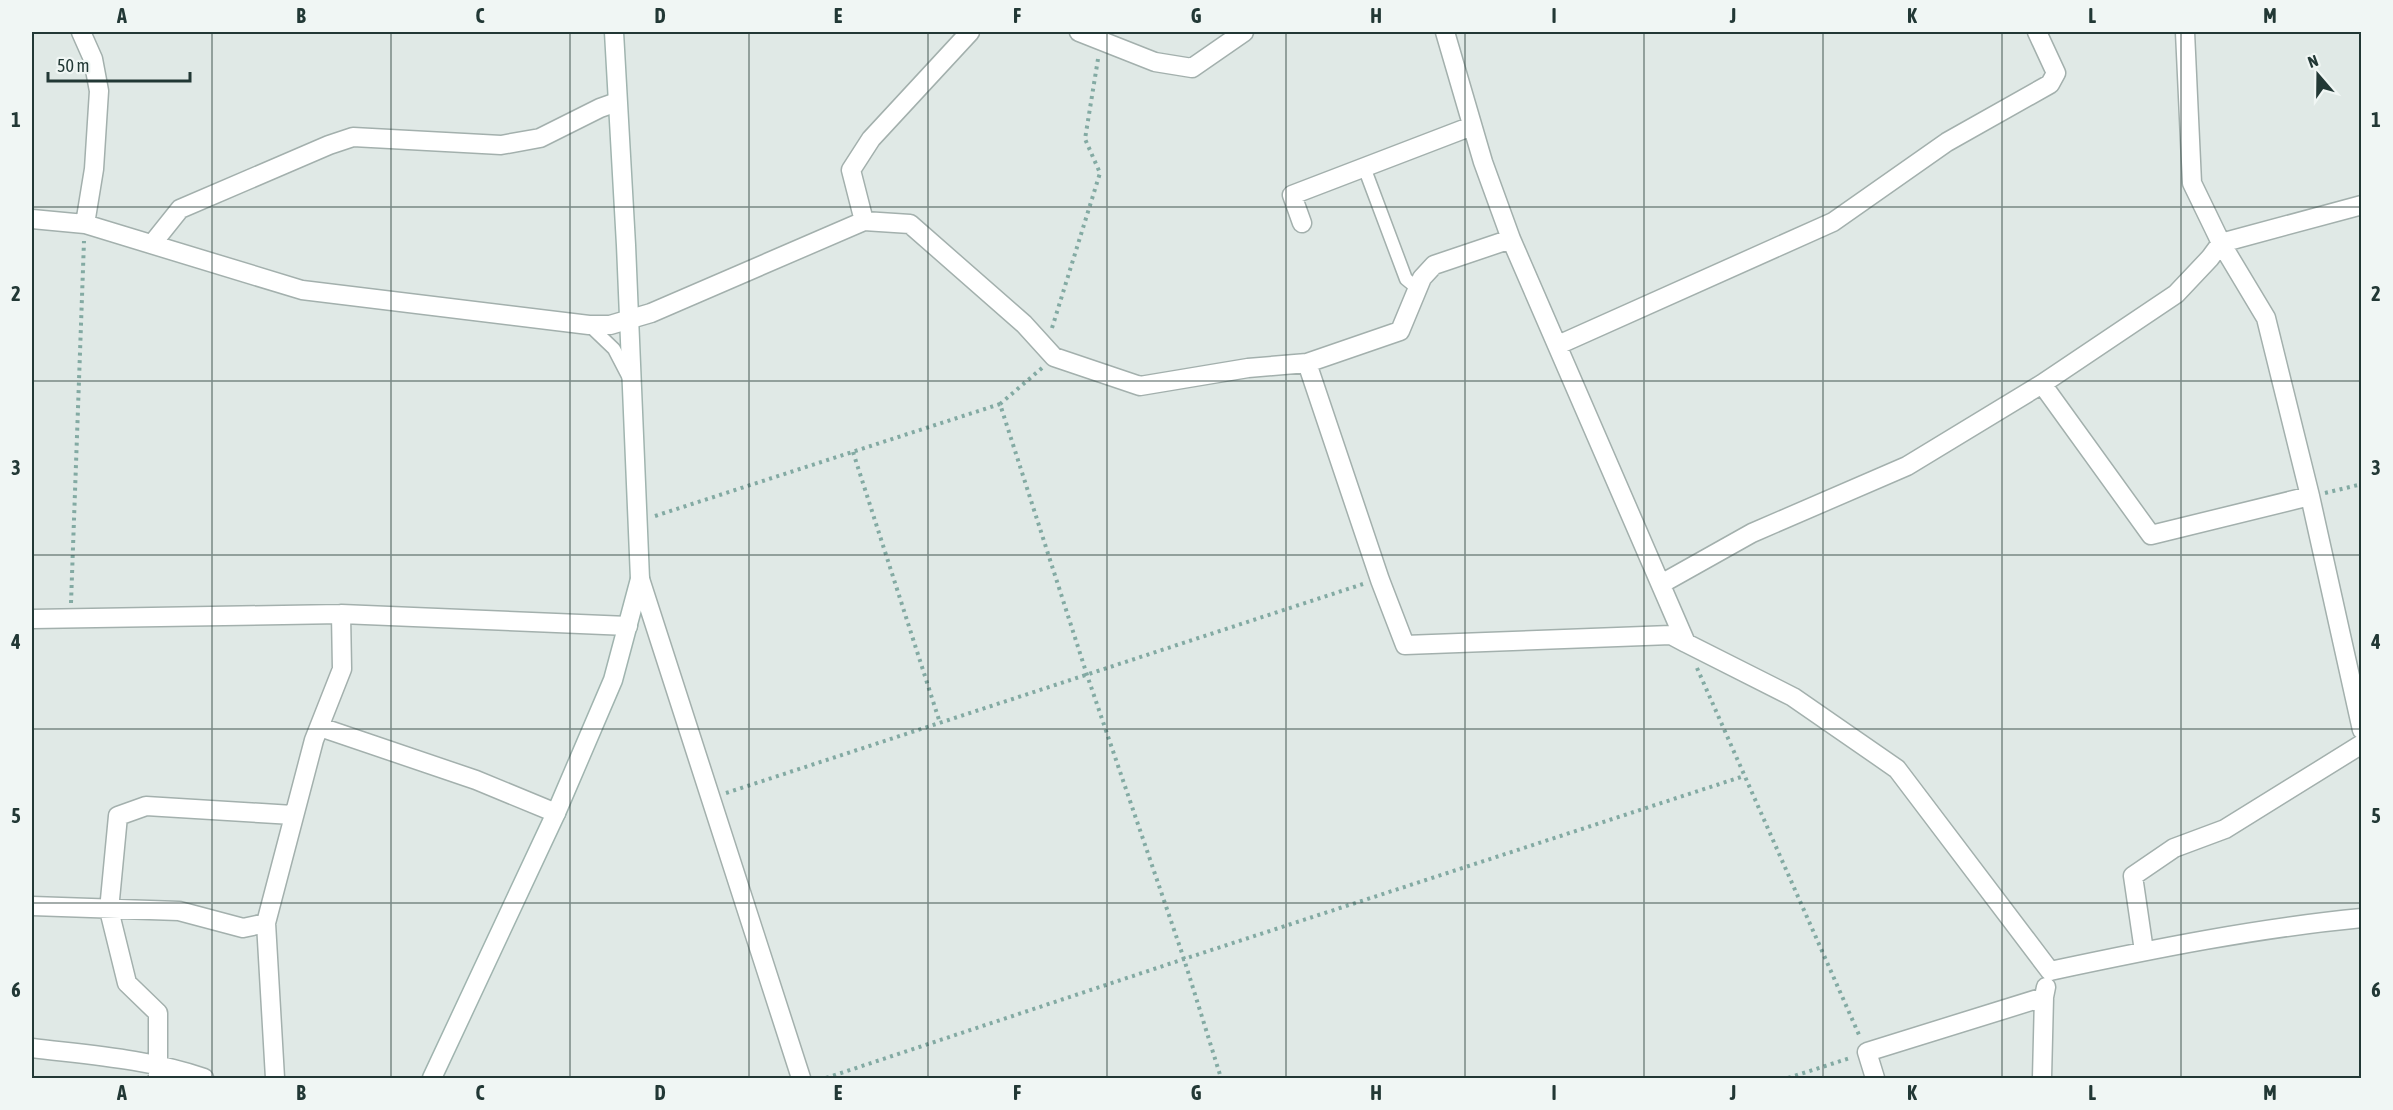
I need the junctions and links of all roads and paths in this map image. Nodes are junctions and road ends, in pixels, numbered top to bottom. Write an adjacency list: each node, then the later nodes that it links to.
1 (81, 32): 17 (street)
2 (614, 32): 10 (street)
3 (970, 32): 15 (street)
4 (1079, 32): 9 (street)
5 (1244, 32): 9 (street)
6 (1445, 32): 11 (street)
7 (2037, 32): 24 (street)
8 (2185, 32): 19 (street)
9 (1101, 41): 25 (path)
10 (617, 102): 20 (street); 22 (street)
11 (1472, 126): 12 (street); 18 (street)
12 (1364, 167): 16 (street); 21 (lane)
13 (2361, 205): 19 (street)
14 (32, 219): 17 (street)
15 (864, 221): 22 (street); 25 (street)
16 (1302, 223)
17 (85, 224): 20 (street); 38 (path)
18 (1511, 239): 21 (street); 24 (street)
19 (2221, 243): 27 (street); 32 (street)
20 (152, 244): 23 (street)
21 (1417, 288): 26 (street)
22 (629, 320): 23 (street); 28 (street)
23 (589, 325): 28 (lane)
24 (1558, 345): 36 (street)
25 (1050, 353): 26 (street); 29 (path)
26 (1307, 363): 35 (street)
27 (2042, 384): 32 (street); 36 (street)
28 (633, 389): 33 (street)
29 (1000, 404): 30 (path); 42 (path)
30 (854, 452): 33 (path); 43 (path)
31 (2361, 484): 32 (path)
32 (2310, 496): 45 (street)
33 (638, 522): 34 (street)
34 (640, 579): 40 (street); 48 (street)
35 (1380, 580): 41 (street); 42 (path)
36 (1661, 584): 41 (street)
37 (341, 614): 38 (street); 40 (street); 44 (street)
38 (70, 618): 39 (street)
39 (32, 619)
40 (628, 626): 49 (street)
41 (1686, 643): 47 (path); 57 (street)
42 (1087, 675): 43 (path); 56 (path)
43 (940, 723): 48 (path)
44 (320, 727): 49 (street); 50 (street)
45 (2361, 730)
46 (2361, 744): 55 (street)
47 (1744, 776): 56 (path); 60 (path)
48 (711, 798): 65 (street)
49 (556, 813): 64 (street)
50 (293, 815): 52 (street); 54 (street)
51 (32, 906): 52 (street)
52 (109, 910): 54 (street); 61 (street)
53 (2361, 918): 55 (street)
54 (266, 923): 63 (street)
55 (2144, 951): 57 (street)
56 (1184, 959): 66 (path); 67 (path)
57 (2050, 971): 58 (street)
58 (2044, 997): 60 (street); 70 (street)
59 (32, 1048): 61 (street)
60 (1867, 1052): 68 (path); 69 (street)
61 (159, 1073): 62 (street)
62 (204, 1078)
63 (275, 1078)
64 (432, 1078)
65 (801, 1078)
66 (826, 1078)
67 (1221, 1078)
68 (1788, 1078)
69 (1875, 1078)
70 (2042, 1078)

